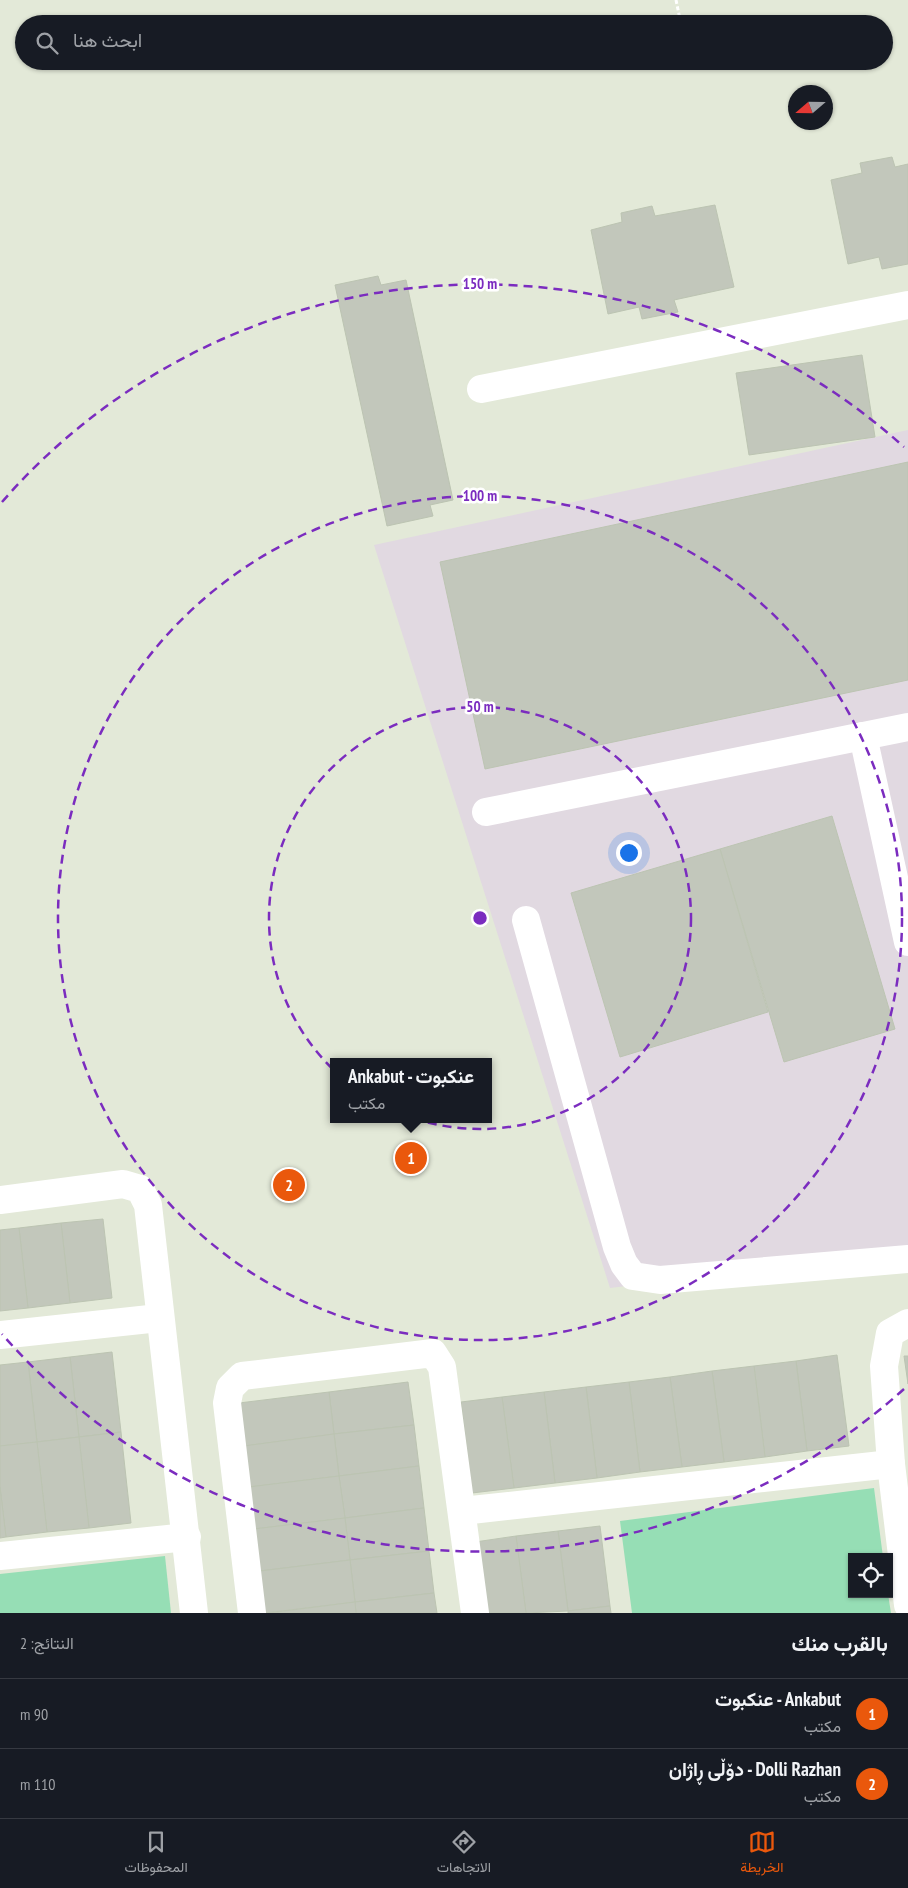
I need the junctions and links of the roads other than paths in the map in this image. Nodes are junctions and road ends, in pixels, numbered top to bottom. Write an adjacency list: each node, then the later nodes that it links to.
1 (908, 305): 2 (street)
2 (481, 389)
3 (908, 727): 4 (street)
4 (863, 736): 5 (street); 7 (street)
5 (486, 812)
6 (526, 920): 9 (street)
7 (908, 942)
8 (0, 1200): 10 (street)
9 (908, 1259)
10 (160, 1318): 12 (street); 15 (street)
11 (908, 1323): 13 (street)
12 (0, 1335)
13 (891, 1464): 14 (street); 17 (street)
14 (462, 1510): 19 (street); 20 (street)
15 (187, 1537): 16 (street); 18 (street)
16 (0, 1556)
17 (908, 1605)
18 (194, 1613)
19 (252, 1613)
20 (475, 1613)

